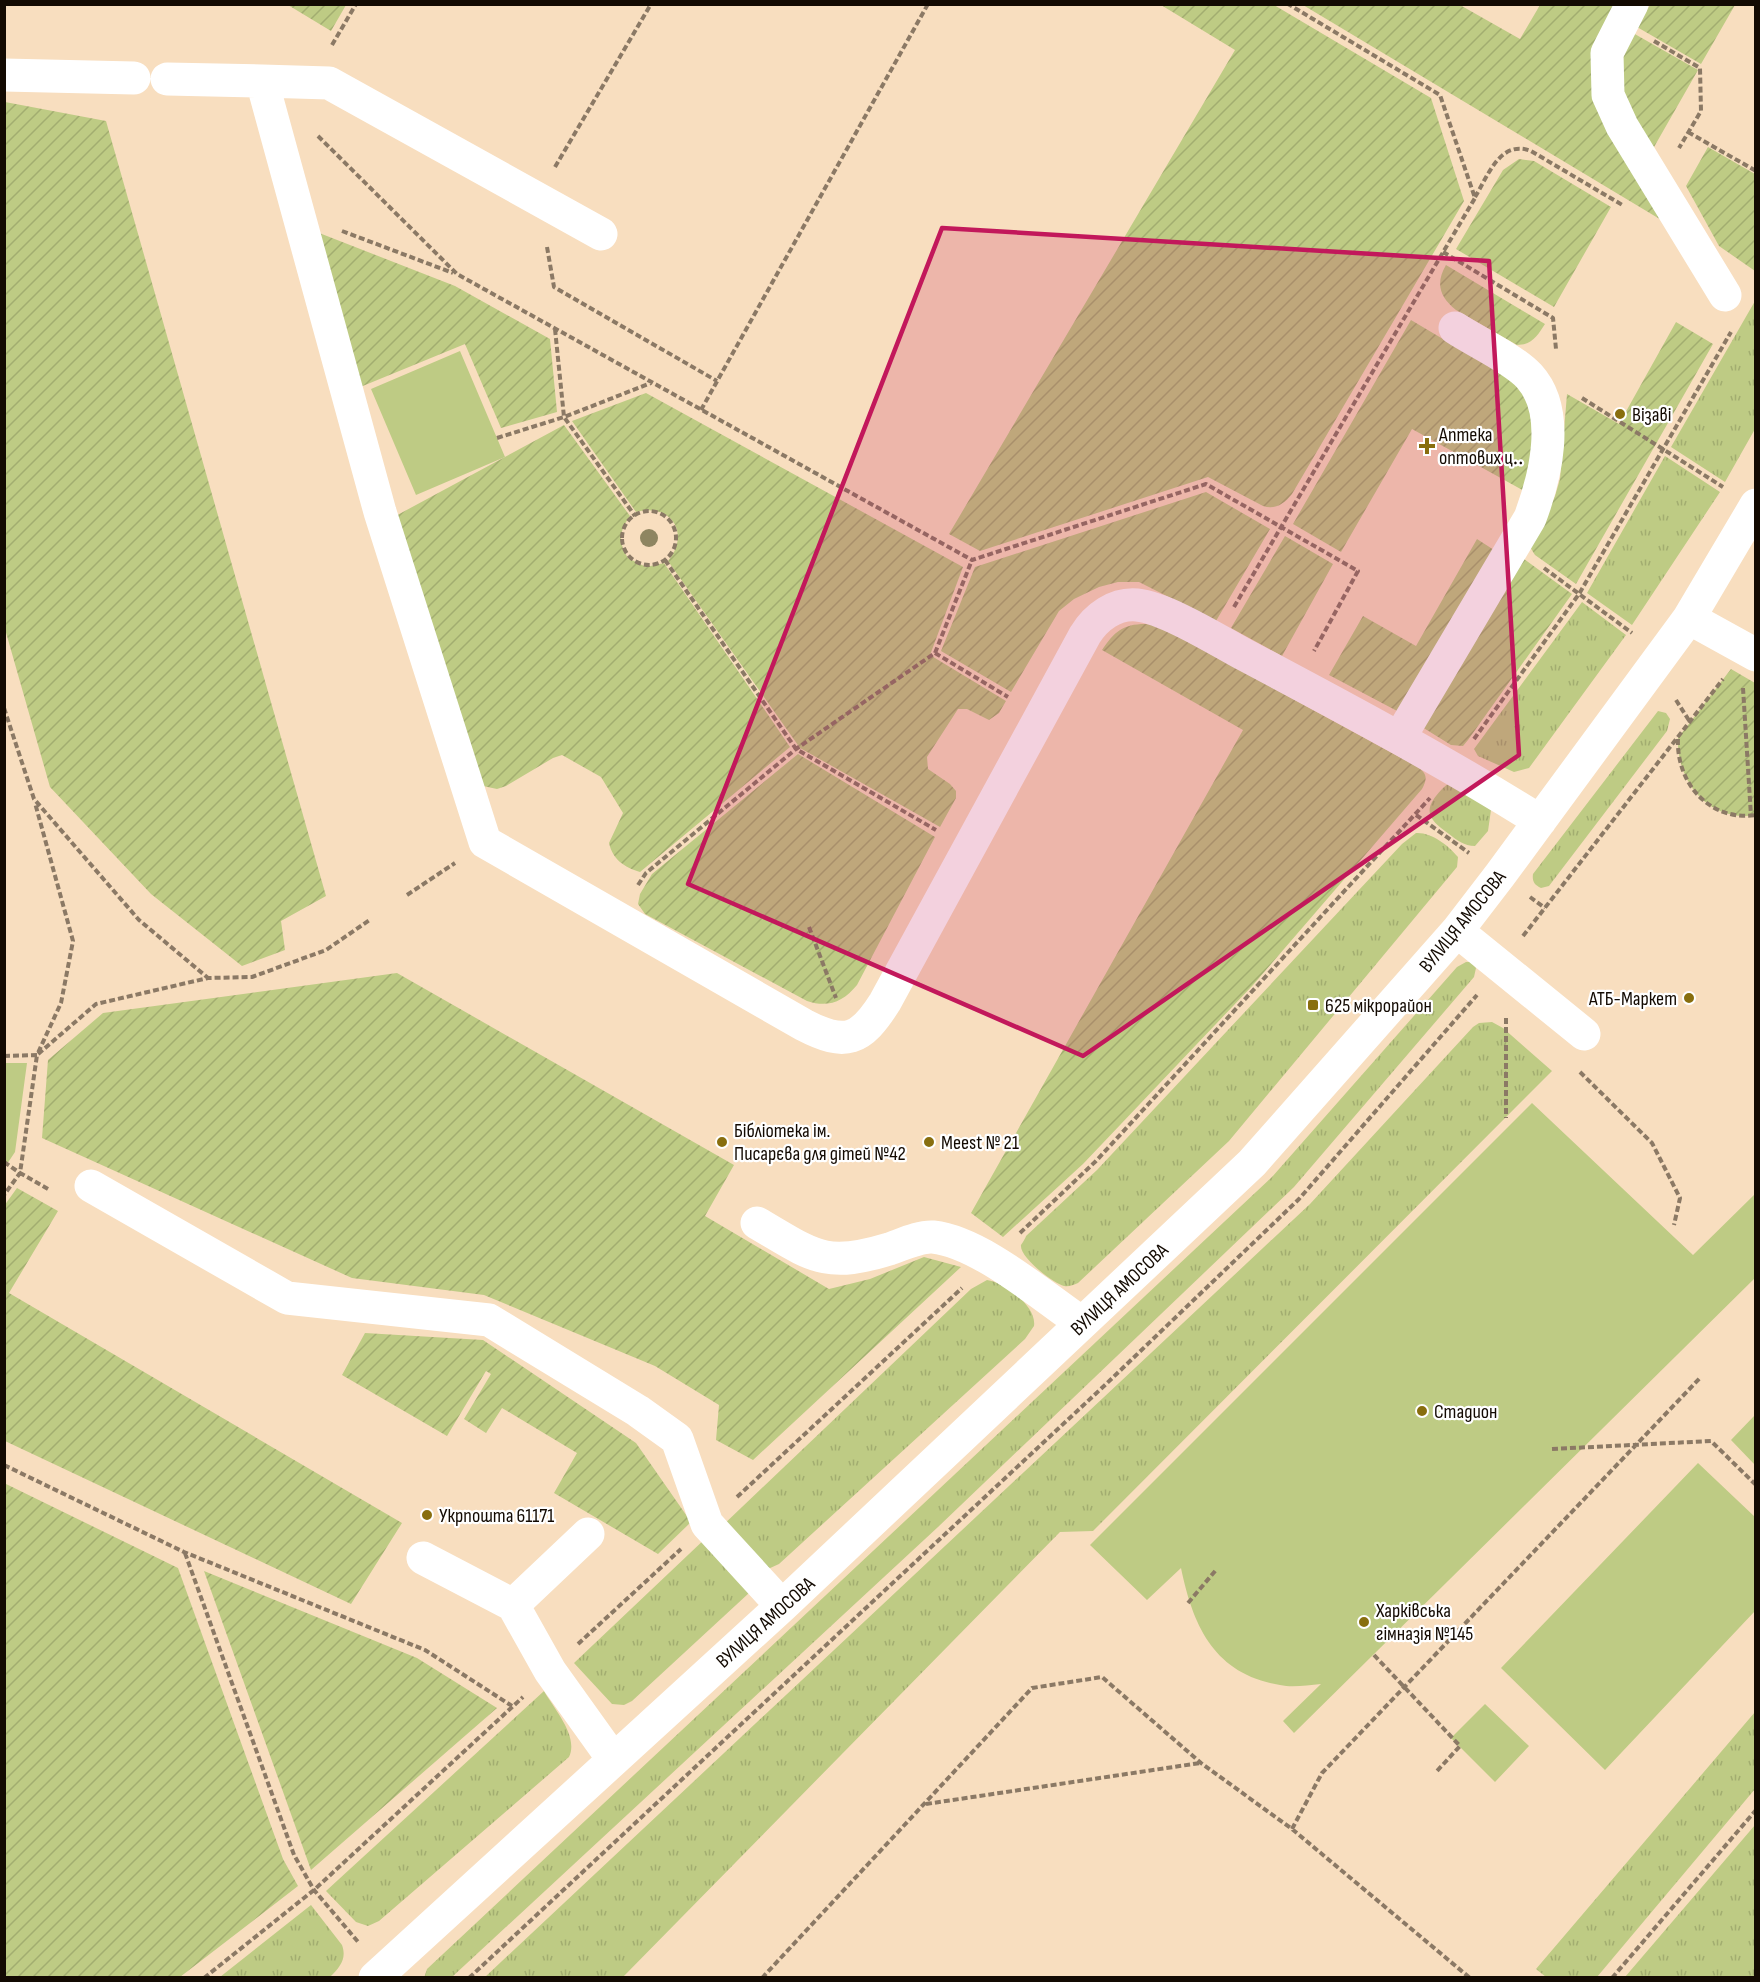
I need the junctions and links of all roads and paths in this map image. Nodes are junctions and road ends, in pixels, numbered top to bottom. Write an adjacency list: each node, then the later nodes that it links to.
1 (928, 4): 25 (path)
2 (1288, 4): 12 (path)
3 (1627, 13): 9 (path); 11 (street)
4 (4, 75): 5 (street)
5 (134, 78)
6 (167, 79): 7 (street)
7 (262, 81): 14 (street); 15 (street)
8 (313, 131): 17 (path)
9 (1688, 132): 10 (path); 11 (path)
10 (1755, 171)
11 (1657, 185): 18 (street)
12 (1475, 198): 13 (path); 16 (path)
13 (1630, 209)
14 (297, 213): 17 (path); 57 (street)
15 (601, 234)
16 (1443, 252): 22 (path); 31 (path)
17 (456, 274): 20 (path)
18 (1725, 295)
19 (1455, 328): 32 (street)
20 (555, 329): 23 (path); 26 (path)
21 (1732, 329): 28 (path)
22 (1557, 352)
23 (651, 382): 25 (path); 26 (path)
24 (1580, 397): 28 (path)
25 (701, 410): 34 (path)
26 (564, 417): 27 (path); 30 (path)
27 (497, 438)
28 (1664, 448): 29 (path); 35 (path)
29 (1742, 498): 36 (street, ВУЛИЦЯ АМОСОВА)
30 (634, 516): 33 (path); 33 (path)
31 (1282, 527): 34 (path); 38 (path); 42 (path)
32 (1514, 546): 35 (path); 48 (street)
33 (665, 560): 50 (path)
34 (972, 560): 39 (path)
35 (1580, 594): 37 (path); 51 (path)
36 (1689, 618): 40 (street); 55 (street, ВУЛИЦЯ АМОСОВА)
37 (1633, 634)
38 (1215, 639): 42 (street); 57 (street)
39 (935, 653): 44 (path); 50 (path)
40 (1755, 655)
41 (1724, 678): 47 (path)
42 (1297, 682): 48 (street)
43 (1743, 687): 54 (path)
44 (993, 688)
45 (1674, 697): 47 (path)
46 (4, 708): 52 (path)
47 (1690, 722): 49 (path)
48 (1400, 737): 51 (street)
49 (1678, 738): 54 (path); 64 (path)
50 (796, 748): 56 (path); 59 (path)
51 (1454, 766): 53 (path); 55 (street)
52 (34, 800): 65 (path); 70 (path)
53 (1416, 815): 58 (path); 81 (path)
54 (1753, 815)
55 (1540, 821): 63 (street, ВУЛИЦЯ АМОСОВА)
56 (922, 822)
57 (485, 842): 60 (path)
58 (1475, 858)
59 (646, 873)
60 (407, 895)
61 (371, 919): 65 (path)
62 (809, 927): 66 (path)
63 (1457, 931): 69 (street); 82 (street, ВУЛИЦЯ АМОСОВА)
64 (1519, 942)
65 (208, 978): 70 (path)
66 (832, 988)
67 (1480, 991): 110 (path)
68 (1506, 1007): 73 (path)
69 (1584, 1034)
70 (37, 1055): 71 (path); 75 (path)
71 (4, 1056)
72 (1577, 1068): 80 (path)
73 (1506, 1118)
74 (4, 1162): 75 (path)
75 (20, 1173): 77 (path); 78 (path)
76 (91, 1186): 88 (street)
77 (48, 1189)
78 (4, 1195)
79 (757, 1223): 81 (street)
80 (1674, 1225)
81 (991, 1261): 82 (street); 88 (path)
82 (1082, 1323): 95 (street, ВУЛИЦЯ АМОСОВА)
83 (1700, 1378): 84 (path)
84 (1636, 1444): 85 (path); 87 (path); 98 (path)
85 (1552, 1449)
86 (4, 1465): 90 (path)
87 (1755, 1485)
88 (707, 1524): 95 (street); 97 (path)
89 (588, 1533): 94 (street)
90 (184, 1552): 99 (path); 106 (path)
91 (423, 1558): 94 (street)
92 (1216, 1570): 93 (path)
93 (1188, 1603)
94 (513, 1605): 97 (street)
95 (783, 1606): 100 (street, ВУЛИЦЯ АМОСОВА)
96 (1374, 1655): 98 (path)
97 (550, 1671): 99 (path); 100 (street)
98 (1405, 1686): 102 (path); 105 (path)
99 (512, 1706): 106 (path)
100 (613, 1759): 109 (street, ВУЛИЦЯ АМОСОВА)
101 (1201, 1763): 103 (path); 103 (path); 105 (path)
102 (1437, 1770)
103 (924, 1804): 111 (path)
104 (1755, 1810): 113 (path)
105 (1292, 1829): 112 (path)
106 (314, 1890): 107 (path); 108 (path)
107 (363, 1947)
108 (204, 1977)
109 (375, 1977)
110 (469, 1977)
111 (762, 1977)
112 (1470, 1977)
113 (1612, 1977)

